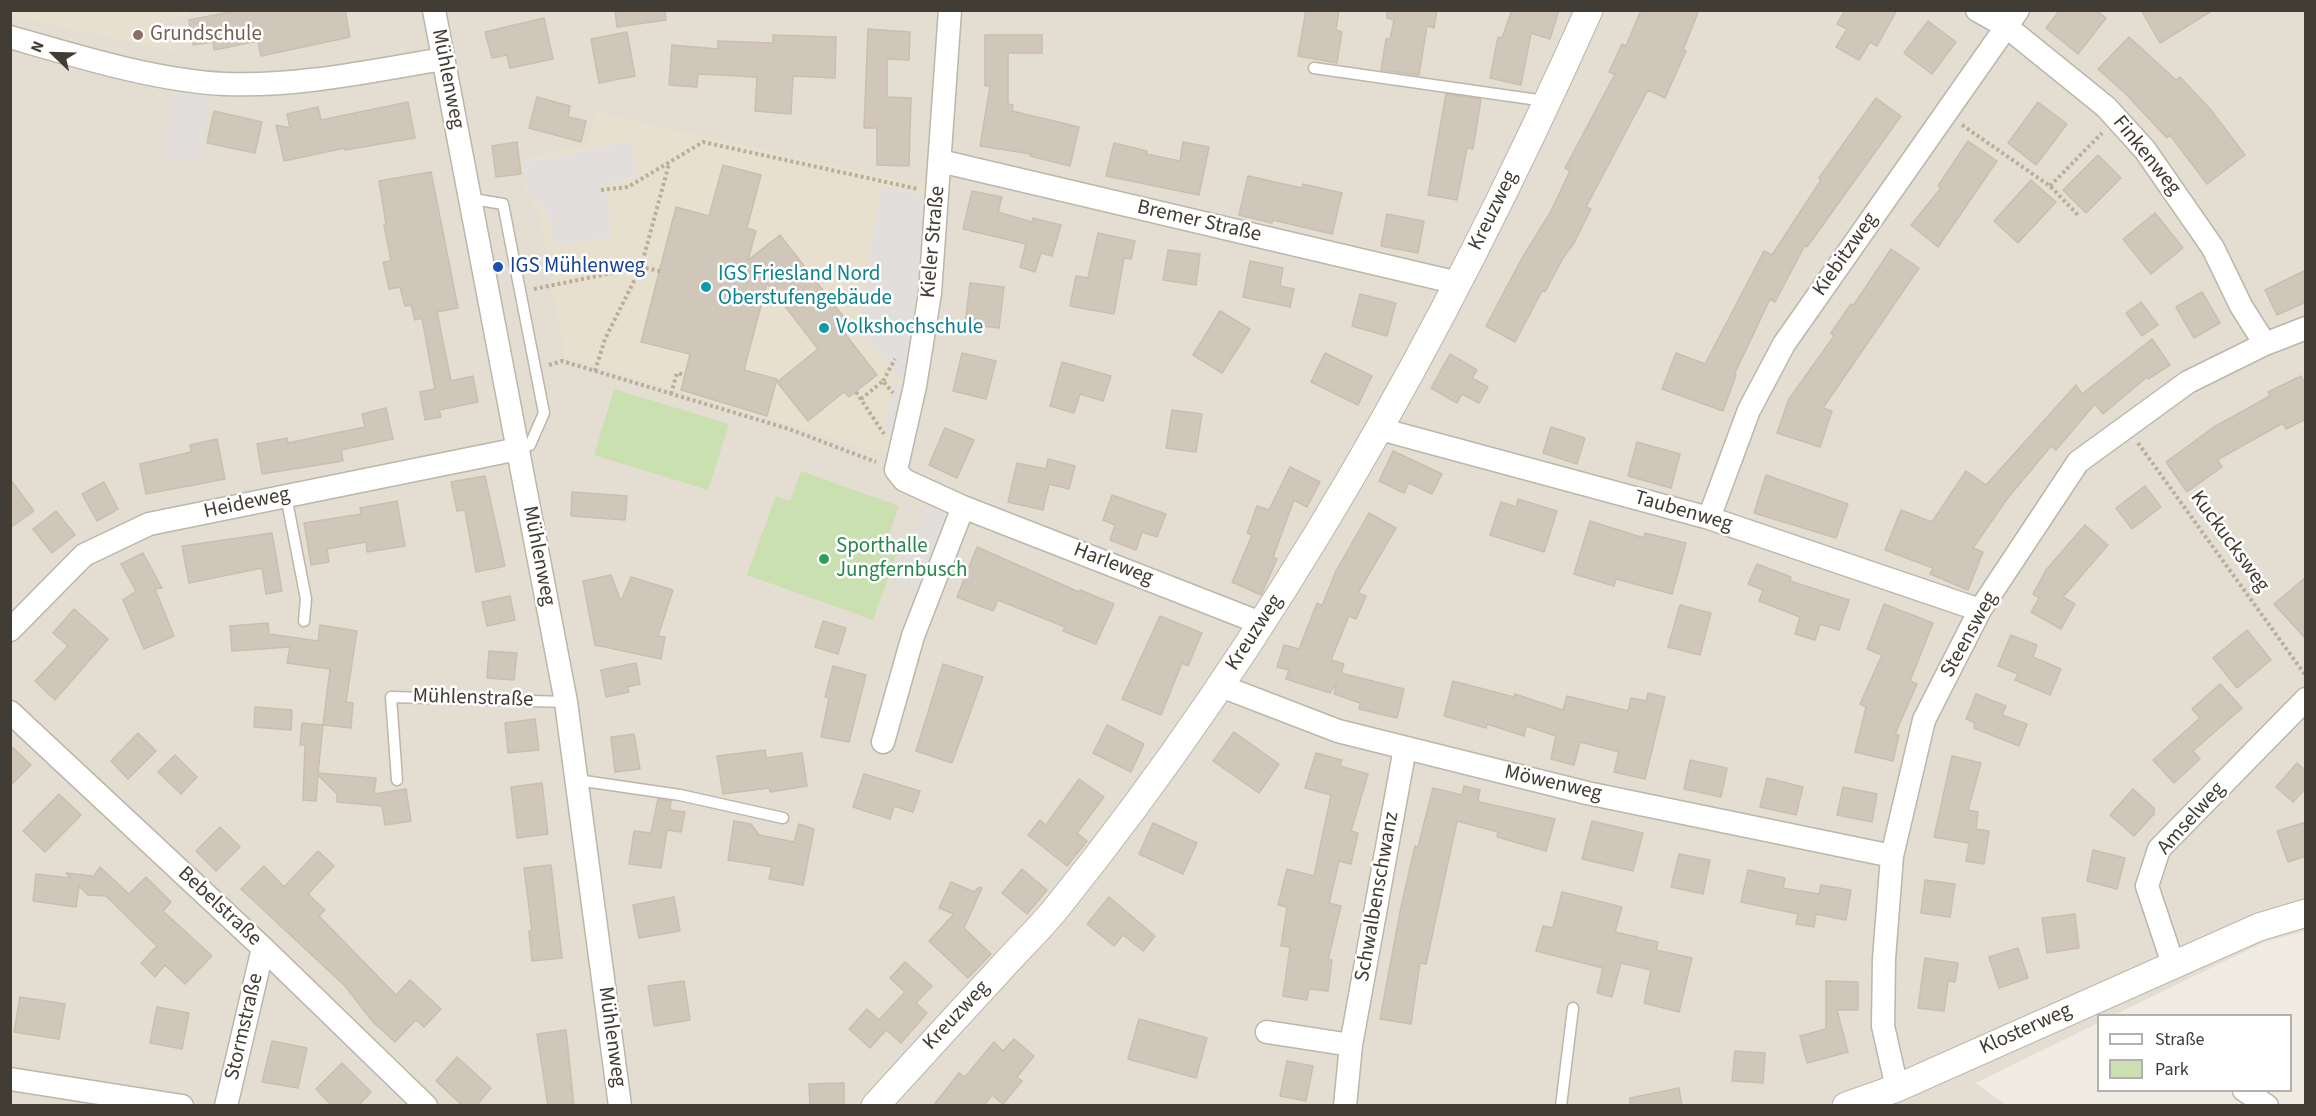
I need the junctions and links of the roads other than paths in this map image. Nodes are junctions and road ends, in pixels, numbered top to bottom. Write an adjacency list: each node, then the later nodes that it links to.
1 (434, 10): 7 (street, Mühlenweg)
2 (950, 10): 10 (street, Kieler Straße)
3 (1589, 10): 9 (street, Kreuzweg)
4 (1977, 10): 5 (street, Finkenweg)
5 (2012, 19): 14 (street, Finkenweg); 20 (street, Kiebitzweg)
6 (10, 37): 7 (street)
7 (442, 59): 11 (street, Mühlenweg)
8 (1314, 68): 9 (lane)
9 (1548, 102): 12 (street, Kreuzweg)
10 (940, 162): 12 (street, Bremer Straße); 17 (street, Kieler Straße)
11 (471, 202): 16 (street, Mühlenweg); 16 (lane)
12 (1458, 284): 15 (street, Kreuzweg)
13 (2306, 328): 14 (street, Steensweg)
14 (2265, 344): 21 (street, Steensweg)
15 (1380, 429): 20 (street, Taubenweg); 23 (street, Kreuzweg)
16 (518, 449): 18 (street, Heideweg); 27 (street, Mühlenweg)
17 (897, 470): 19 (street, Harleweg)
18 (286, 496): 22 (lane); 24 (street, Heideweg)
19 (963, 507): 23 (street, Harleweg); 29 (street)
20 (1709, 519): 21 (street, Taubenweg)
21 (1980, 610): 34 (street, Steensweg)
22 (304, 621)
23 (1263, 624): 25 (street, Kreuzweg)
24 (10, 630)
25 (1221, 686): 30 (street, Möwenweg); 48 (street, Kreuzweg)
26 (2306, 699): 37 (street, Amselweg)
27 (566, 702): 31 (lane, Mühlenstraße); 32 (street, Mühlenweg)
28 (10, 712): 36 (street, Bebelstraße)
29 (883, 741)
30 (1405, 748): 34 (street, Möwenweg); 40 (street, Schwalbenschwanz)
31 (397, 780)
32 (577, 780): 33 (lane); 47 (street, Mühlenweg)
33 (783, 818)
34 (1892, 856): 42 (street, Steensweg)
35 (2306, 913): 37 (street, Klosterweg)
36 (263, 948): 45 (street, Stormstraße); 46 (street, Bebelstraße)
37 (2173, 964): 42 (street, Klosterweg)
38 (1573, 1008): 50 (lane)
39 (1267, 1032): 40 (street)
40 (1351, 1045): 49 (street, Schwalbenschwanz)
41 (10, 1079): 44 (street)
42 (1897, 1088): 51 (street, Klosterweg)
43 (2247, 1092): 52 (street)
44 (182, 1106)
45 (226, 1106)
46 (426, 1106)
47 (620, 1106)
48 (875, 1106)
49 (1345, 1106)
50 (1561, 1106)
51 (1846, 1106)
52 (2267, 1106)

